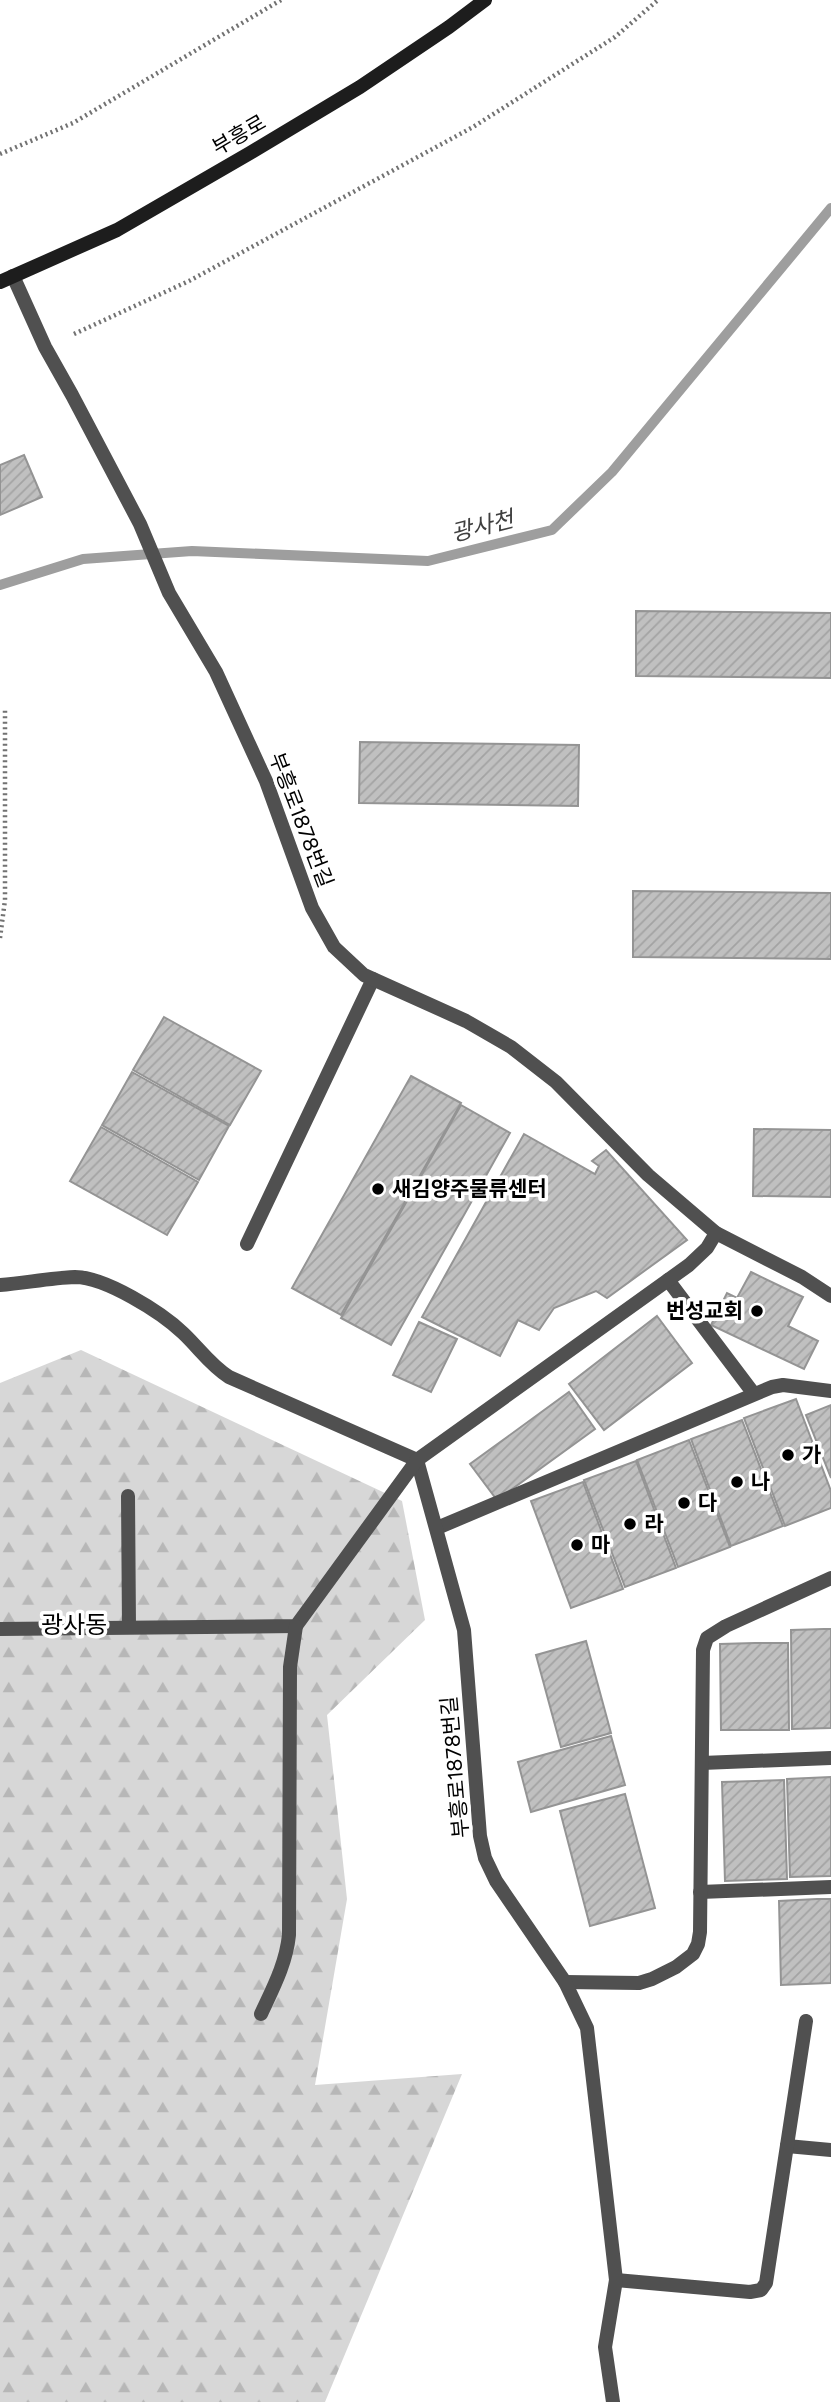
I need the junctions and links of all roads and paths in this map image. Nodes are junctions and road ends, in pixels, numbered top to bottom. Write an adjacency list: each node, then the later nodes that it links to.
1 (281, 0): 4 (path)
2 (485, 0): 5 (main road, 부흥로)
3 (658, 0): 6 (path)
4 (0, 154)
5 (6, 279): 9 (street, 부흥로1878번길)
6 (74, 334)
7 (5, 708): 8 (path)
8 (0, 938)
9 (373, 979): 10 (street, 부흥로1878번길); 11 (street)
10 (716, 1233): 12 (street); 14 (street, 부흥로1878번길)
11 (247, 1244)
12 (668, 1280): 16 (street); 17 (street)
13 (0, 1286): 17 (street)
14 (831, 1296)
15 (831, 1391): 16 (street)
16 (754, 1394): 19 (street)
17 (417, 1460): 19 (street, 부흥로1878번길); 21 (street)
18 (128, 1496): 22 (street)
19 (437, 1528): 28 (street, 부흥로1878번길)
20 (831, 1578): 25 (street)
21 (296, 1626): 22 (street); 29 (street)
22 (129, 1627): 23 (street)
23 (0, 1629)
24 (831, 1758): 25 (street)
25 (702, 1763): 27 (street)
26 (831, 1886): 27 (street)
27 (700, 1892): 28 (street)
28 (565, 1982): 33 (street, 부흥로1878번길)
29 (261, 2014)
30 (806, 2021): 31 (street)
31 (787, 2146): 32 (street); 33 (street)
32 (831, 2150)
33 (616, 2280): 34 (street, 부흥로1878번길)
34 (612, 2402)

